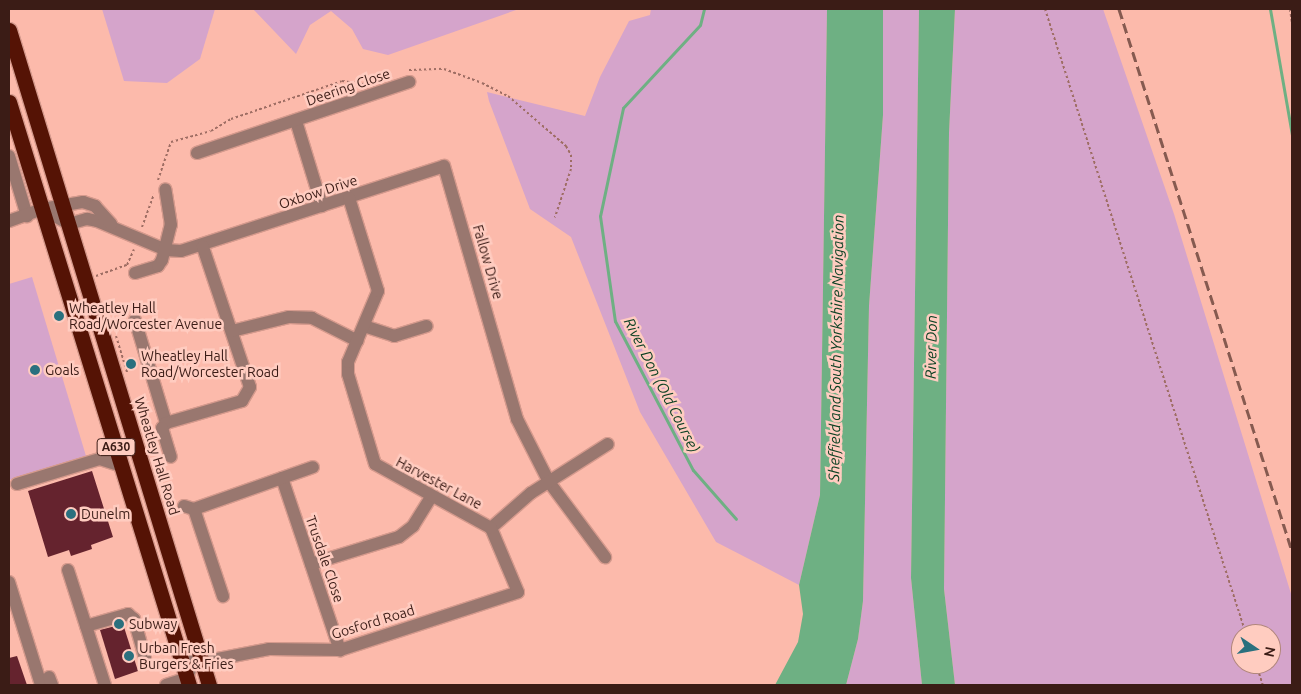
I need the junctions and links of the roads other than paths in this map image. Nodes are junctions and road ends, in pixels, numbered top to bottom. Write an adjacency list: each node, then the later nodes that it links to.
1 (9, 30): 10 (highway, Wheatley Hall Road / A630)
2 (407, 77): 4 (street, Deering Close)
3 (9, 102): 12 (highway, A630)
4 (296, 121): 5 (street, Deering Close); 11 (street, Deering Close)
5 (197, 153)
6 (9, 156): 13 (street)
7 (444, 166): 9 (street, Oxbow Drive); 33 (street, Fallow Drive)
8 (165, 189): 18 (street)
9 (349, 198): 11 (street, Oxbow Drive); 21 (street, Harvester Lane)
10 (63, 205): 12 (street); 15 (highway, Wheatley Hall Road / A630); 16 (street)
11 (322, 206): 17 (street, Oxbow Drive)
12 (42, 209): 13 (street); 15 (street); 26 (highway, A630)
13 (27, 216): 14 (street)
14 (9, 221)
15 (69, 224): 16 (street); 43 (highway, Wheatley Hall Road / A630)
16 (117, 229): 18 (street)
17 (202, 247): 18 (street, Oxbow Drive); 23 (street)
18 (166, 250): 19 (street)
19 (135, 273)
20 (135, 320): 25 (street)
21 (364, 326): 22 (street); 24 (street, Harvester Lane)
22 (428, 326)
23 (232, 331): 24 (street); 25 (street)
24 (358, 340): 35 (street, Harvester Lane)
25 (166, 422): 28 (street)
26 (111, 432): 29 (street); 30 (highway, A630)
27 (608, 444): 33 (street)
28 (171, 457)
29 (100, 459): 30 (street); 34 (street)
30 (122, 466): 48 (highway, A630)
31 (313, 467): 32 (street)
32 (282, 478): 38 (street, Trusdale Close); 41 (street)
33 (549, 482): 36 (street); 37 (street, Fallow Drive)
34 (17, 484)
35 (431, 497): 36 (street, Harvester Lane); 38 (street)
36 (491, 528): 44 (street, Gosford Road)
37 (605, 557)
38 (311, 564): 44 (street, Trusdale Close)
39 (68, 570): 42 (street)
40 (9, 582): 47 (street)
41 (223, 596)
42 (82, 615): 45 (street); 49 (street)
43 (198, 646): 46 (highway, Wheatley Hall Road / A630); 48 (street)
44 (340, 650): 46 (street, Gosford Road)
45 (145, 658)
46 (202, 662): 51 (highway, Wheatley Hall Road / A630); 52 (highway, Wheatley Hall Road / A630)
47 (47, 682)
48 (188, 682): 50 (street)
49 (103, 685)
50 (166, 685)
51 (201, 685)
52 (209, 685)

